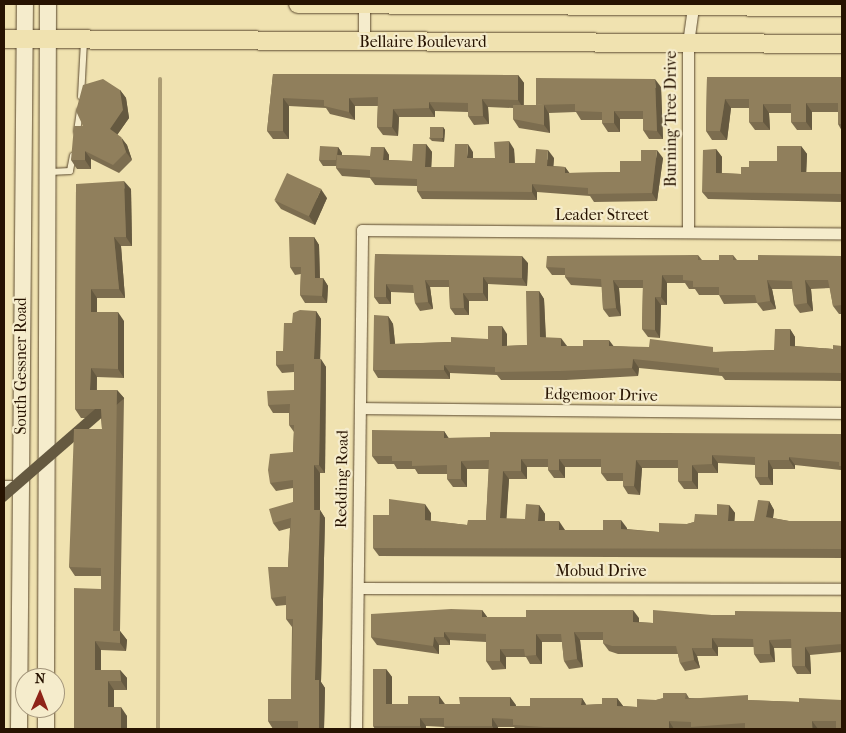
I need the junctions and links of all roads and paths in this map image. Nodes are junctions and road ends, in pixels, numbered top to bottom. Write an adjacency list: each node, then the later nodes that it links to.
1 (25, 4): 13 (main road, South Gessner Road)
2 (48, 4): 14 (main road, South Gessner Road)
3 (298, 4): 4 (main road)
4 (364, 4): 5 (main road); 16 (street)
5 (463, 4): 6 (main road)
6 (525, 4): 7 (main road)
7 (596, 5): 8 (main road)
8 (693, 5): 9 (main road); 17 (street, Burning Tree Drive)
9 (770, 5): 10 (main road)
10 (815, 5): 11 (main road)
11 (842, 7)
12 (4, 39): 13 (main road, Bellaire Boulevard)
13 (25, 39): 14 (main road, Bellaire Boulevard); 24 (main road, South Gessner Road)
14 (48, 39): 15 (main road, Bellaire Boulevard); 19 (main road, South Gessner Road)
15 (84, 39): 16 (main road, Bellaire Boulevard); 19 (lane)
16 (364, 42): 17 (main road, Bellaire Boulevard)
17 (688, 43): 18 (main road, Bellaire Boulevard); 21 (street, Burning Tree Drive)
18 (842, 44)
19 (48, 172): 23 (main road, South Gessner Road)
20 (362, 230): 21 (street, Leader Street); 25 (street, Redding Road)
21 (688, 232): 22 (street, Leader Street)
22 (842, 233)
23 (48, 289): 24 (main road); 30 (main road, South Gessner Road)
24 (21, 290): 28 (main road, South Gessner Road)
25 (360, 408): 26 (street, Edgemoor Drive); 31 (street, Redding Road)
26 (842, 413)
27 (4, 484): 28 (lane)
28 (21, 484): 29 (main road, South Gessner Road)
29 (21, 515): 30 (main road); 34 (main road, South Gessner Road)
30 (46, 515): 33 (main road, South Gessner Road)
31 (359, 588): 32 (street, Mobud Drive); 35 (street, Redding Road)
32 (842, 589)
33 (46, 668)
34 (19, 729)
35 (356, 729)

